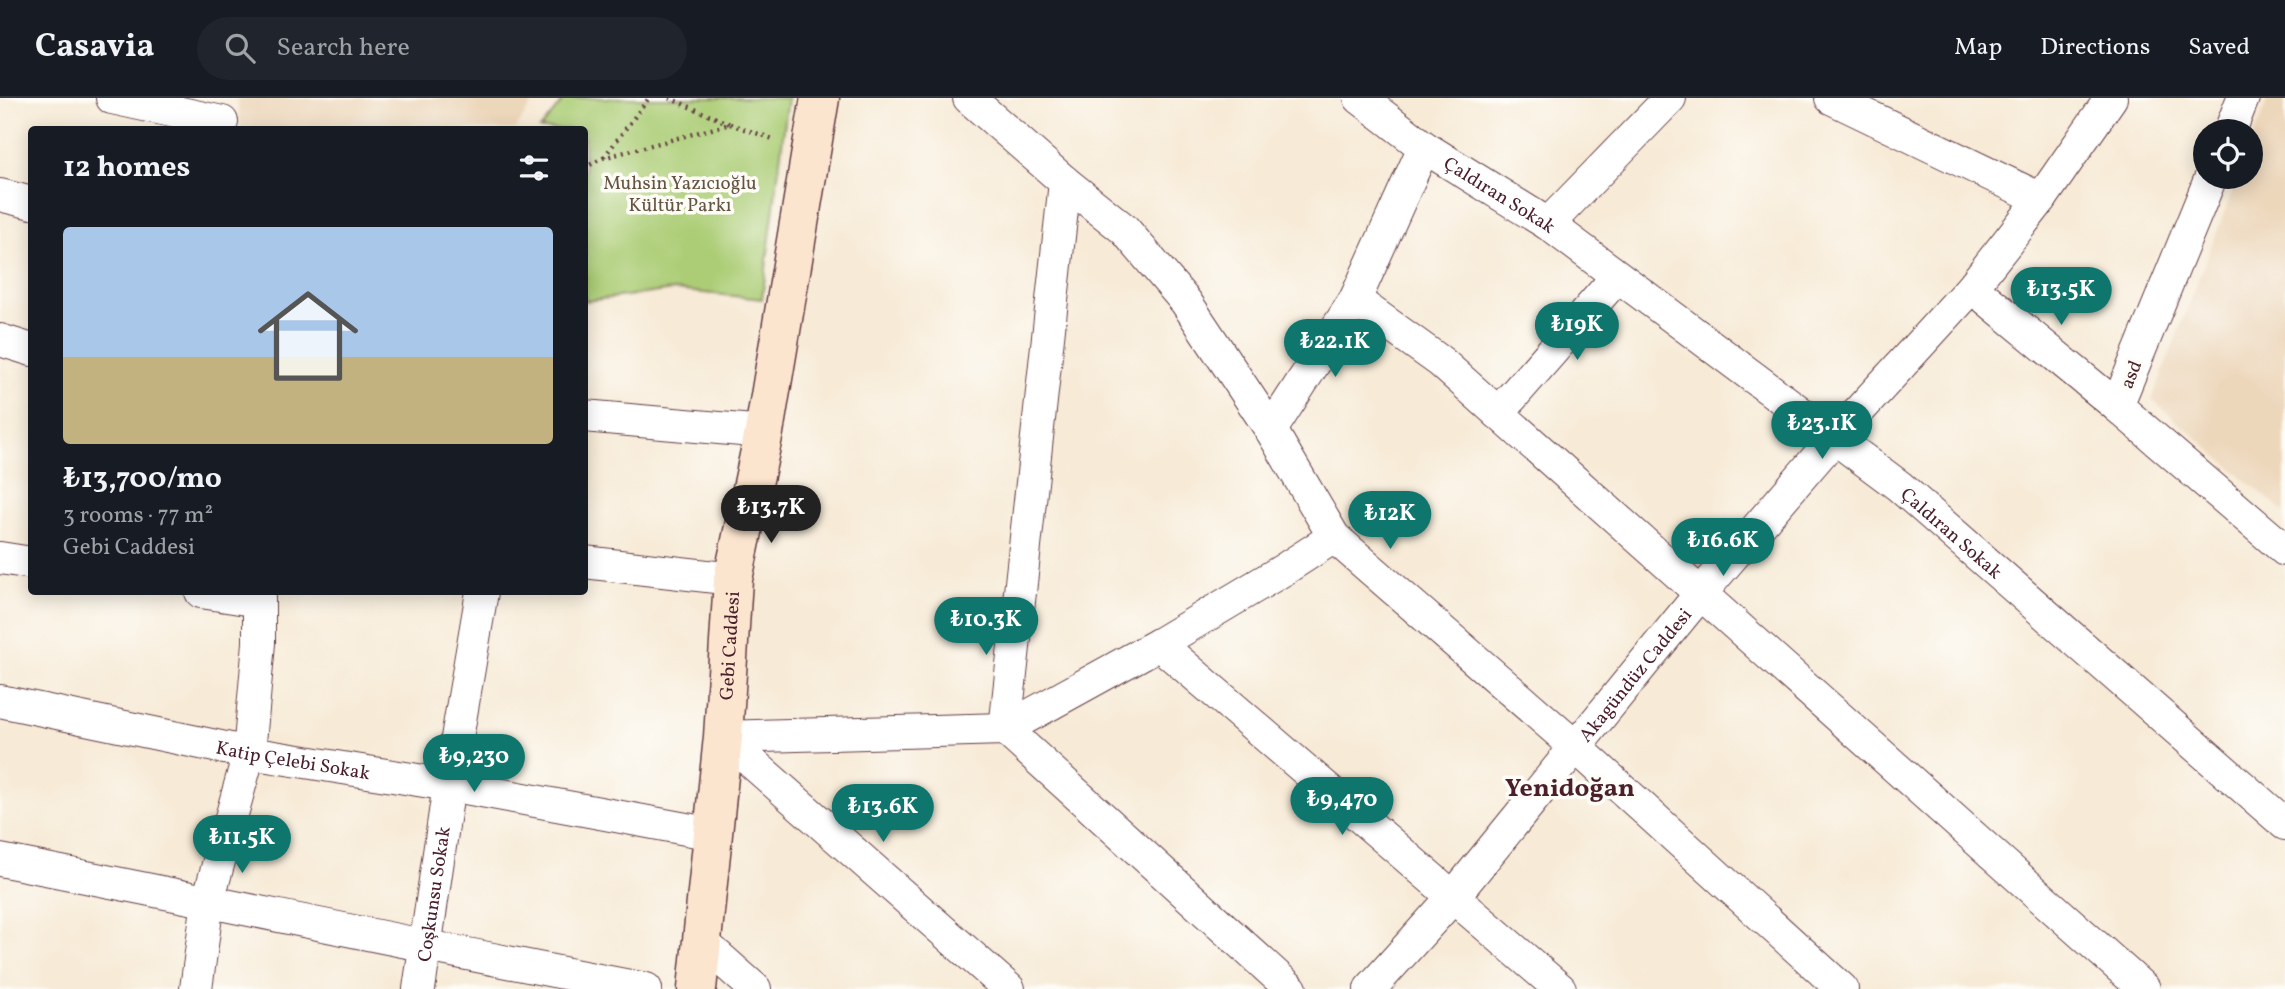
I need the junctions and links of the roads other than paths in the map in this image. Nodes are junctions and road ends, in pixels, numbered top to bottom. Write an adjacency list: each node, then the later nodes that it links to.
1 (111, 98): 9 (street)
2 (820, 98): 27 (main road, Gebi Caddesi)
3 (969, 98): 12 (street)
4 (1360, 98): 11 (street, Çaldıran Sokak)
5 (1670, 98): 17 (street)
6 (1831, 98): 15 (street)
7 (2110, 98): 15 (street, Akagündüz Caddesi)
8 (2243, 98): 10 (street)
9 (221, 117)
10 (2235, 119)
11 (1424, 147): 17 (street, Çaldıran Sokak); 20 (street)
12 (1065, 182): 26 (street); 40 (street)
13 (2206, 189): 23 (street, asd)
14 (0, 195): 16 (street)
15 (2041, 199): 19 (street, Akagündüz Caddesi)
16 (28, 202)
17 (1548, 224): 18 (street, Çaldıran Sokak)
18 (1617, 277): 24 (street); 28 (street, Çaldıran Sokak)
19 (1972, 287): 23 (street); 28 (street, Akagündüz Caddesi)
20 (1354, 300): 24 (street); 26 (street)
21 (0, 340): 22 (street)
22 (28, 349)
23 (2117, 406): 30 (street, asd)
24 (1498, 413): 35 (street)
25 (588, 416): 27 (street)
26 (1271, 430): 29 (street)
27 (764, 432): 34 (main road, Gebi Caddesi)
28 (1835, 437): 35 (street, Akagündüz Caddesi); 45 (street, Çaldıran Sokak)
29 (1334, 537): 38 (street); 42 (street)
30 (2285, 550)
31 (0, 558): 32 (street)
32 (28, 562)
33 (588, 562): 34 (street)
34 (733, 579): 41 (main road, Gebi Caddesi)
35 (1701, 593): 42 (street, Akagündüz Caddesi); 62 (street)
36 (481, 595): 44 (street, Coşkunsu Sokak)
37 (259, 596): 43 (street)
38 (1158, 644): 40 (street); 48 (street)
39 (0, 701): 43 (street, Katip Çelebi Sokak)
40 (1005, 729): 41 (street); 59 (street)
41 (723, 737): 46 (main road, Gebi Caddesi); 58 (street)
42 (1577, 748): 48 (street, Akagündüz Caddesi); 52 (street)
43 (249, 753): 44 (street, Katip Çelebi Sokak); 49 (street)
44 (449, 785): 46 (street, Katip Çelebi Sokak); 51 (street, Coşkunsu Sokak)
45 (2285, 824)
46 (713, 834): 50 (main road, Gebi Caddesi)
47 (0, 860): 49 (street)
48 (1453, 897): 60 (street, Akagündüz Caddesi); 61 (street)
49 (208, 901): 51 (street); 53 (street)
50 (702, 942): 56 (main road, Gebi Caddesi); 57 (street)
51 (425, 947): 54 (street, Coşkunsu Sokak); 55 (street)
52 (1826, 984)
53 (196, 989)
54 (419, 989)
55 (646, 989)
56 (698, 989)
57 (755, 989)
58 (1009, 989)
59 (1291, 989)
60 (1370, 989)
61 (1560, 989)
62 (2144, 989)

